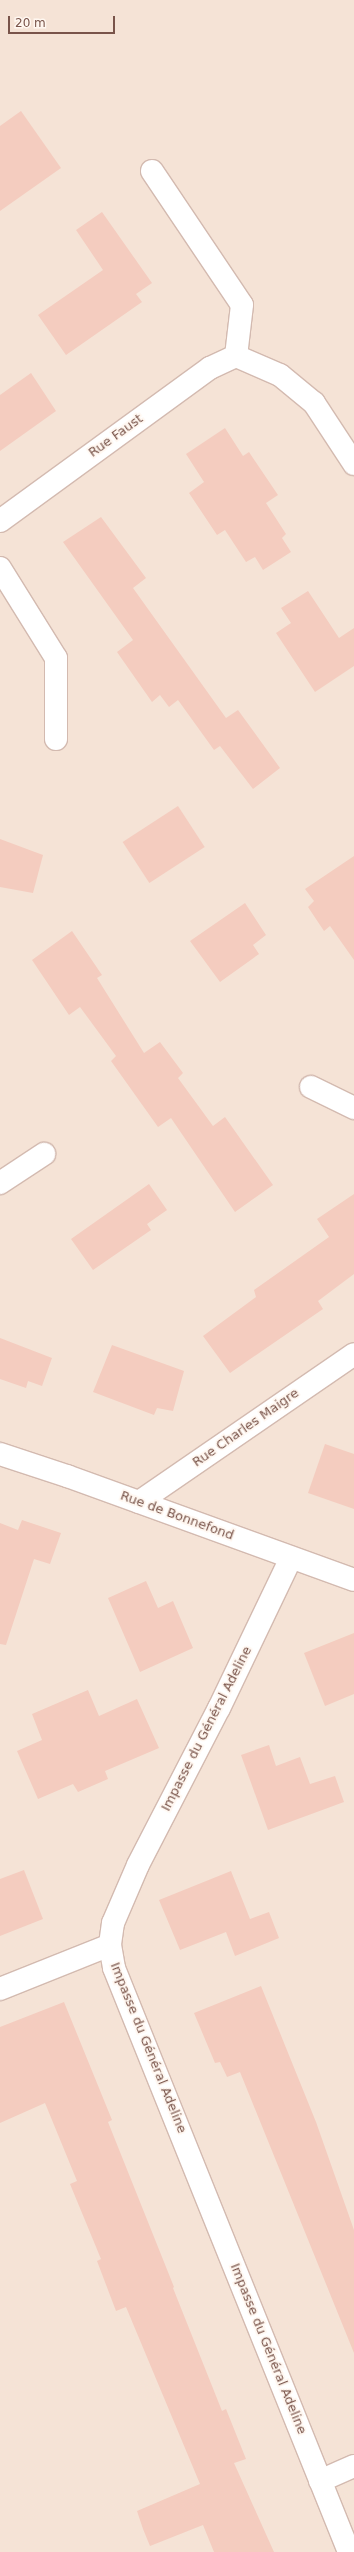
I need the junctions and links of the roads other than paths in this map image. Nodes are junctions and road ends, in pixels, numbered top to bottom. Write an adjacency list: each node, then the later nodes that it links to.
1 (152, 171): 2 (street)
2 (236, 356): 3 (street); 4 (street, Rue Faust)
3 (354, 464)
4 (0, 521)
5 (0, 568): 6 (street)
6 (56, 739)
7 (311, 1087): 8 (street)
8 (354, 1108)
9 (44, 1154): 10 (street)
10 (0, 1184)
11 (354, 1354): 13 (street, Rue Charles Maigre)
12 (0, 1454): 13 (street, Rue de Bonnefond)
13 (138, 1502): 14 (street, Rue de Bonnefond)
14 (291, 1558): 15 (street, Rue de Bonnefond); 16 (street, Impasse du Général Adeline)
15 (354, 1580)
16 (110, 1945): 17 (street); 19 (street, Impasse du Général Adeline)
17 (0, 1989)
18 (354, 2466): 19 (street)
19 (320, 2482): 20 (street, Impasse du Général Adeline)
20 (349, 2552)

